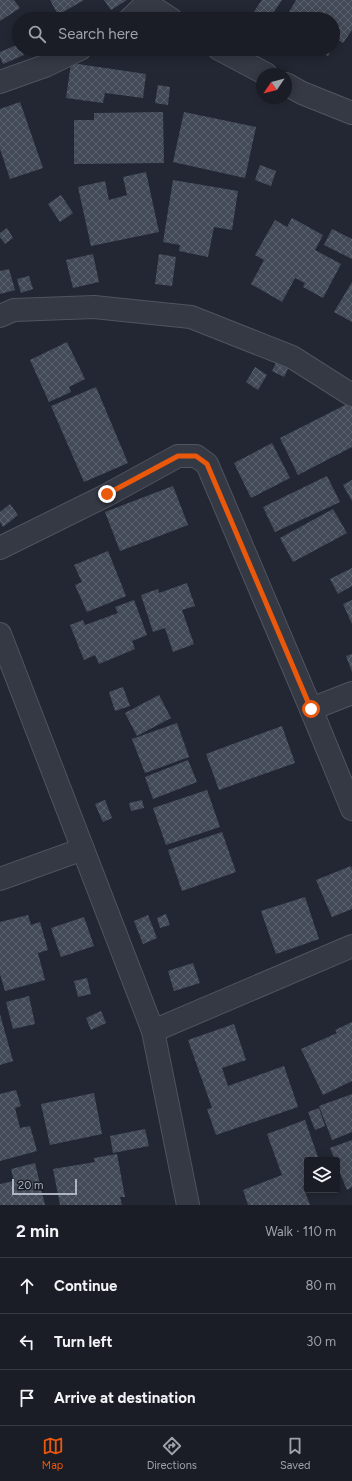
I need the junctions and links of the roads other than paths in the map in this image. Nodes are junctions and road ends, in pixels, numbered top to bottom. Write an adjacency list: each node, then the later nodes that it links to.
1 (148, 1): 2 (street); 3 (street)
2 (137, 12)
3 (163, 12)
4 (66, 56): 7 (street)
5 (232, 56): 6 (street)
6 (256, 69)
7 (0, 82)
8 (292, 87): 9 (street)
9 (352, 113)
10 (0, 316): 11 (street)
11 (352, 395)
12 (0, 548): 15 (street)
13 (0, 634): 17 (street)
14 (352, 693): 15 (street)
15 (311, 709): 16 (street)
16 (352, 809)
17 (83, 849): 18 (street); 20 (street)
18 (0, 879)
19 (352, 946): 20 (street)
20 (153, 1031): 21 (street)
21 (188, 1205)

